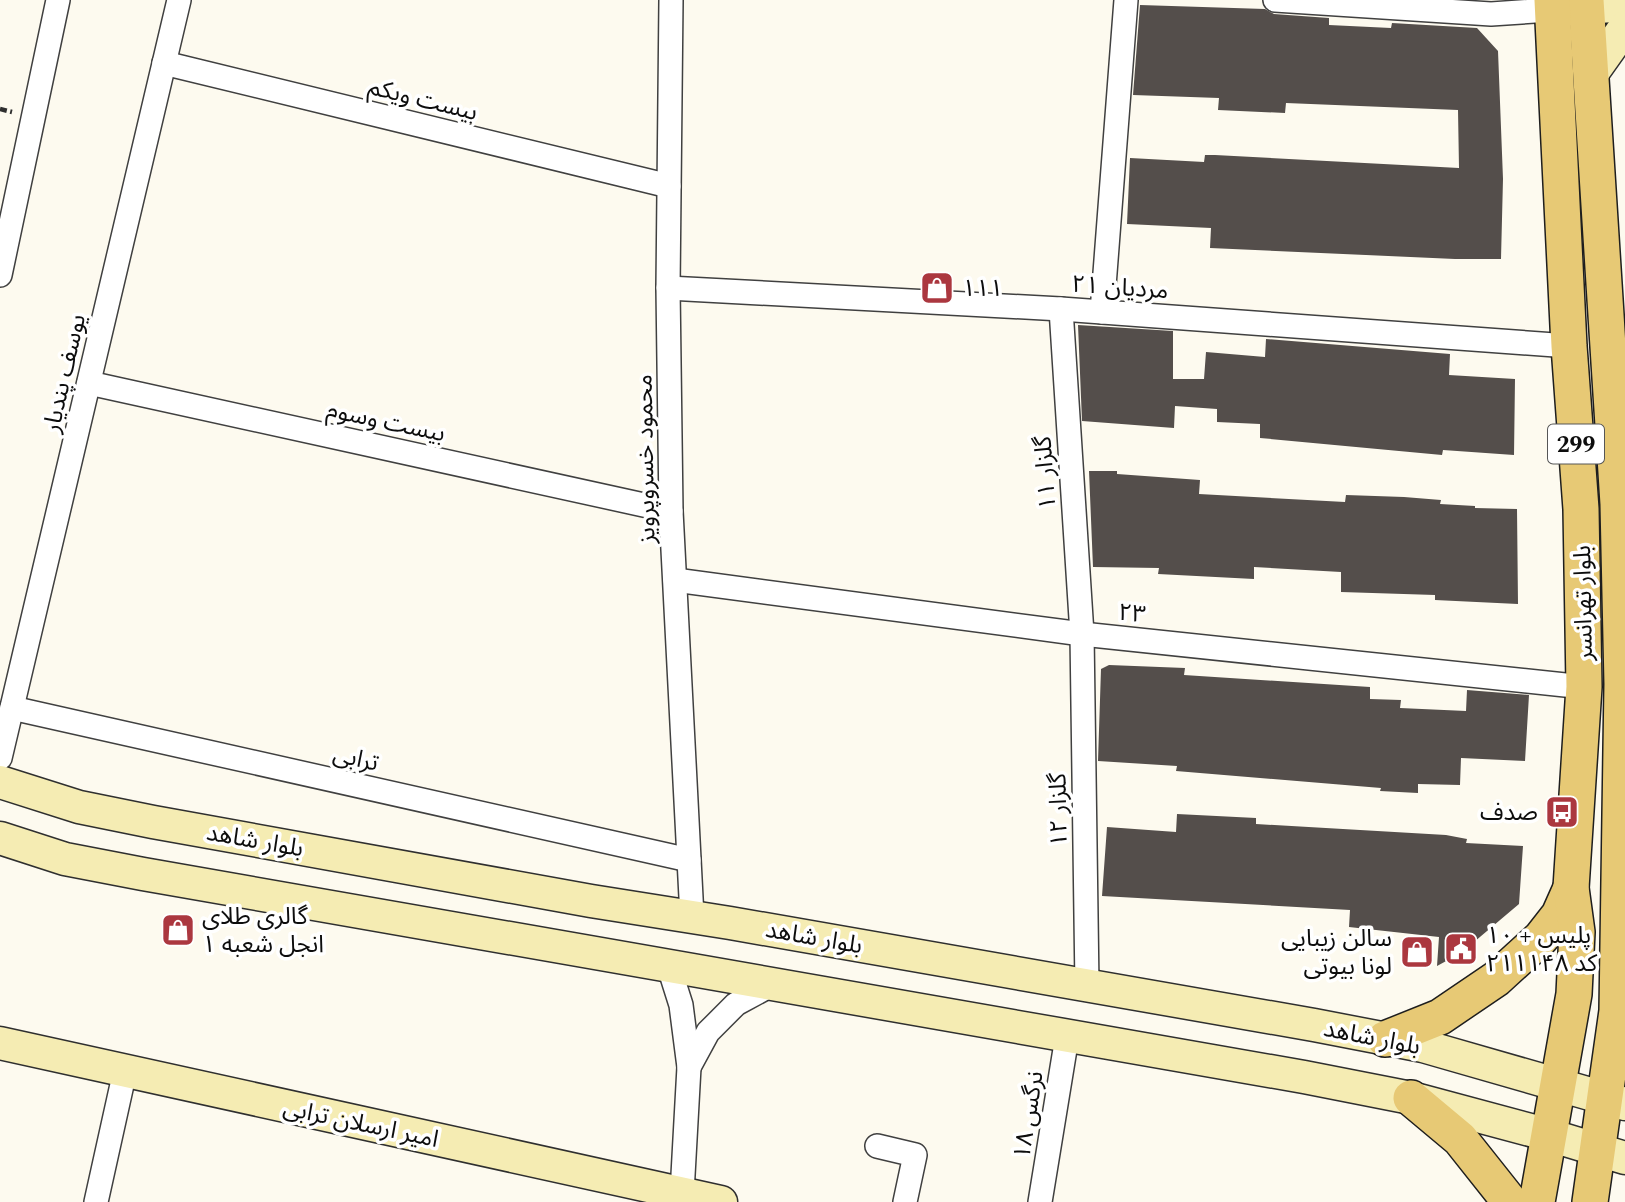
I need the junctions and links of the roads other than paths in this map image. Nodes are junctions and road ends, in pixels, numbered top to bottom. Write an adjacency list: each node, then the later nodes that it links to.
1 (58, 0): 14 (street)
2 (179, 0): 12 (street, یوسف پندیار)
3 (671, 0): 13 (street, محمود خسروپرویز)
4 (1126, 0): 17 (street)
5 (1275, 0): 7 (street)
6 (1586, 4): 7 (street); 8 (main road); 11 (main road, بلوار تهرانسر)
7 (1552, 5): 10 (main road, بلوار تهرانسر / 299)
8 (1625, 5)
9 (1625, 27): 11 (main road)
10 (1554, 47): 11 (main road); 18 (main road, بلوار تهرانسر / 299)
11 (1590, 59): 19 (main road, بلوار تهرانسر)
12 (164, 63): 13 (street, بیست ویکم); 20 (street, یوسف پندیار)
13 (669, 186): 15 (street, محمود خسروپرویز)
14 (0, 275)
15 (668, 288): 16 (street, ۲۱ مردیان); 21 (street, محمود خسروپرویز)
16 (1061, 309): 17 (street, ۲۱ مردیان); 23 (street, گلزار ۱۱)
17 (1102, 312): 18 (street, ۲۱ مردیان)
18 (1569, 346): 25 (main road, بلوار تهرانسر / 299)
19 (1616, 350): 24 (main road, بلوار تهرانسر)
20 (89, 383): 21 (street, بیست وسوم); 26 (street, یوسف پندیار)
21 (671, 511): 22 (street, محمود خسروپرویز)
22 (675, 580): 23 (street, ۲۳); 30 (street, محمود خسروپرویز)
23 (1082, 634): 25 (street, ۲۳); 35 (street, گلزار ۱۲)
24 (1623, 684): 36 (main road, بلوار تهرانسر)
25 (1584, 687): 31 (main road, بلوار تهرانسر / 299)
26 (12, 708): 27 (street, یوسف پندیار); 30 (street, ترابی)
27 (0, 758)
28 (0, 782): 32 (main road, بلوار شاهد)
29 (0, 838): 33 (main road)
30 (689, 860): 32 (street, محمود خسروپرویز)
31 (1572, 888): 38 (main road); 43 (main road, بلوار تهرانسر / 299)
32 (692, 917): 35 (main road, بلوار شاهد)
33 (669, 967): 34 (main road); 41 (street)
34 (771, 985): 37 (main road); 41 (street)
35 (1087, 985): 38 (main road, بلوار شاهد)
36 (1622, 1016): 45 (main road, بلوار تهرانسر)
37 (1067, 1037): 44 (main road); 53 (street, نرگس ۱۸)
38 (1385, 1039): 40 (main road, بلوار شاهد)
39 (0, 1044): 42 (main road, امیر ارسلان ترابی)
40 (1423, 1046): 43 (main road, بلوار شاهد); 44 (main road)
41 (689, 1067): 49 (street)
42 (125, 1071): 49 (main road, امیر ارسلان ترابی); 50 (street)
43 (1559, 1084): 45 (main road, بلوار شاهد); 46 (main road, بلوار تهرانسر / 299)
44 (1411, 1098): 46 (main road); 54 (main road)
45 (1615, 1102): 48 (main road, بلوار تهرانسر)
46 (1549, 1135): 48 (main road); 55 (main road, بلوار تهرانسر / 299)
47 (877, 1146): 52 (street)
48 (1611, 1154): 56 (main road, بلوار تهرانسر)
49 (682, 1193): 51 (main road, امیر ارسلان ترابی)
50 (96, 1202)
51 (721, 1202)
52 (905, 1202)
53 (1040, 1202)
54 (1510, 1202)
55 (1538, 1202)
56 (1590, 1202)

